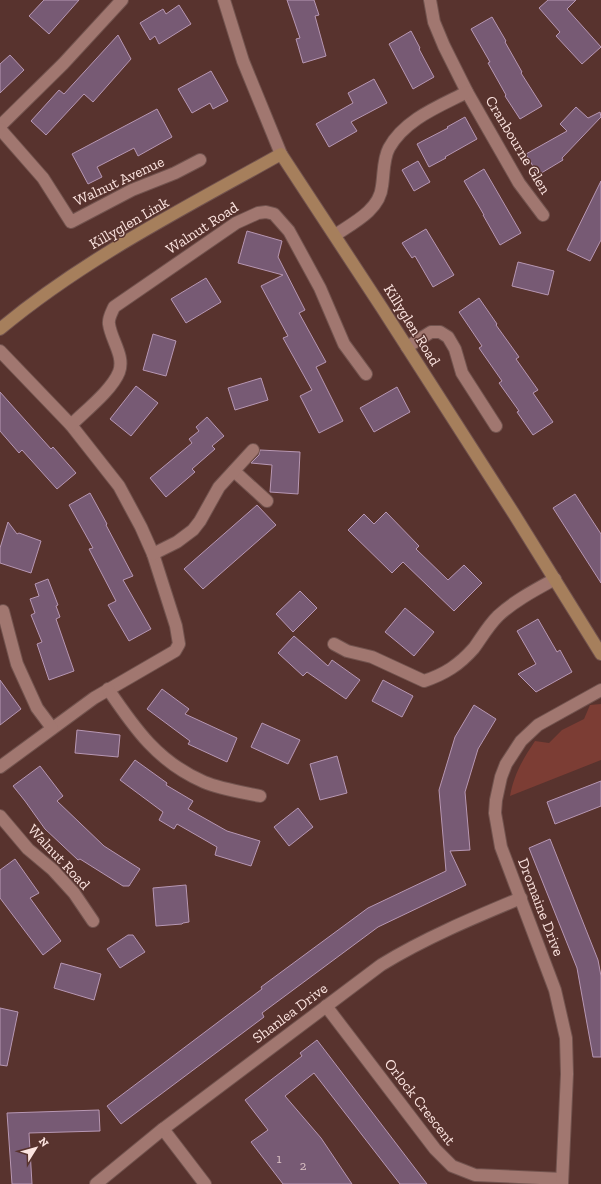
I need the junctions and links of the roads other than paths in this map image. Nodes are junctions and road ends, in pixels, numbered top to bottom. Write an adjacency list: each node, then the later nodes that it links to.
1 (122, 0): 5 (street)
2 (224, 0): 7 (street, Killyglen Road)
3 (430, 0): 4 (street, Cranbourne Glen)
4 (467, 92): 9 (street, Cranbourne Glen); 10 (street, Cranbourne Glen)
5 (0, 126)
6 (0, 129): 8 (street, Walnut Avenue)
7 (281, 154): 10 (street, Killyglen Road); 11 (street, Killyglen Link)
8 (200, 160)
9 (543, 215)
10 (335, 235): 12 (street, Killyglen Road)
11 (0, 329)
12 (407, 347): 16 (street); 21 (street, Killyglen Road)
13 (0, 351): 15 (street)
14 (366, 374): 15 (street, Walnut Road)
15 (71, 425): 20 (street)
16 (496, 426)
17 (253, 450): 18 (street)
18 (234, 471): 19 (street); 20 (street)
19 (267, 501)
20 (153, 554): 25 (street)
21 (554, 579): 23 (street); 24 (street, Killyglen Road)
22 (3, 611): 27 (street)
23 (334, 644)
24 (601, 654)
25 (108, 689): 27 (street); 29 (street)
26 (601, 690): 31 (street, Dromaine Drive)
27 (52, 728): 28 (street)
28 (0, 767)
29 (260, 796)
30 (0, 816): 32 (street, Walnut Road)
31 (521, 898): 33 (street, Shanlea Drive); 35 (street, Dromaine Drive)
32 (93, 921)
33 (326, 1006): 34 (street, Shanlea Drive); 35 (street, Orlock Crescent)
34 (163, 1129): 36 (street, Shanlea Drive); 37 (street)
35 (562, 1182)
36 (96, 1184)
37 (205, 1184)

